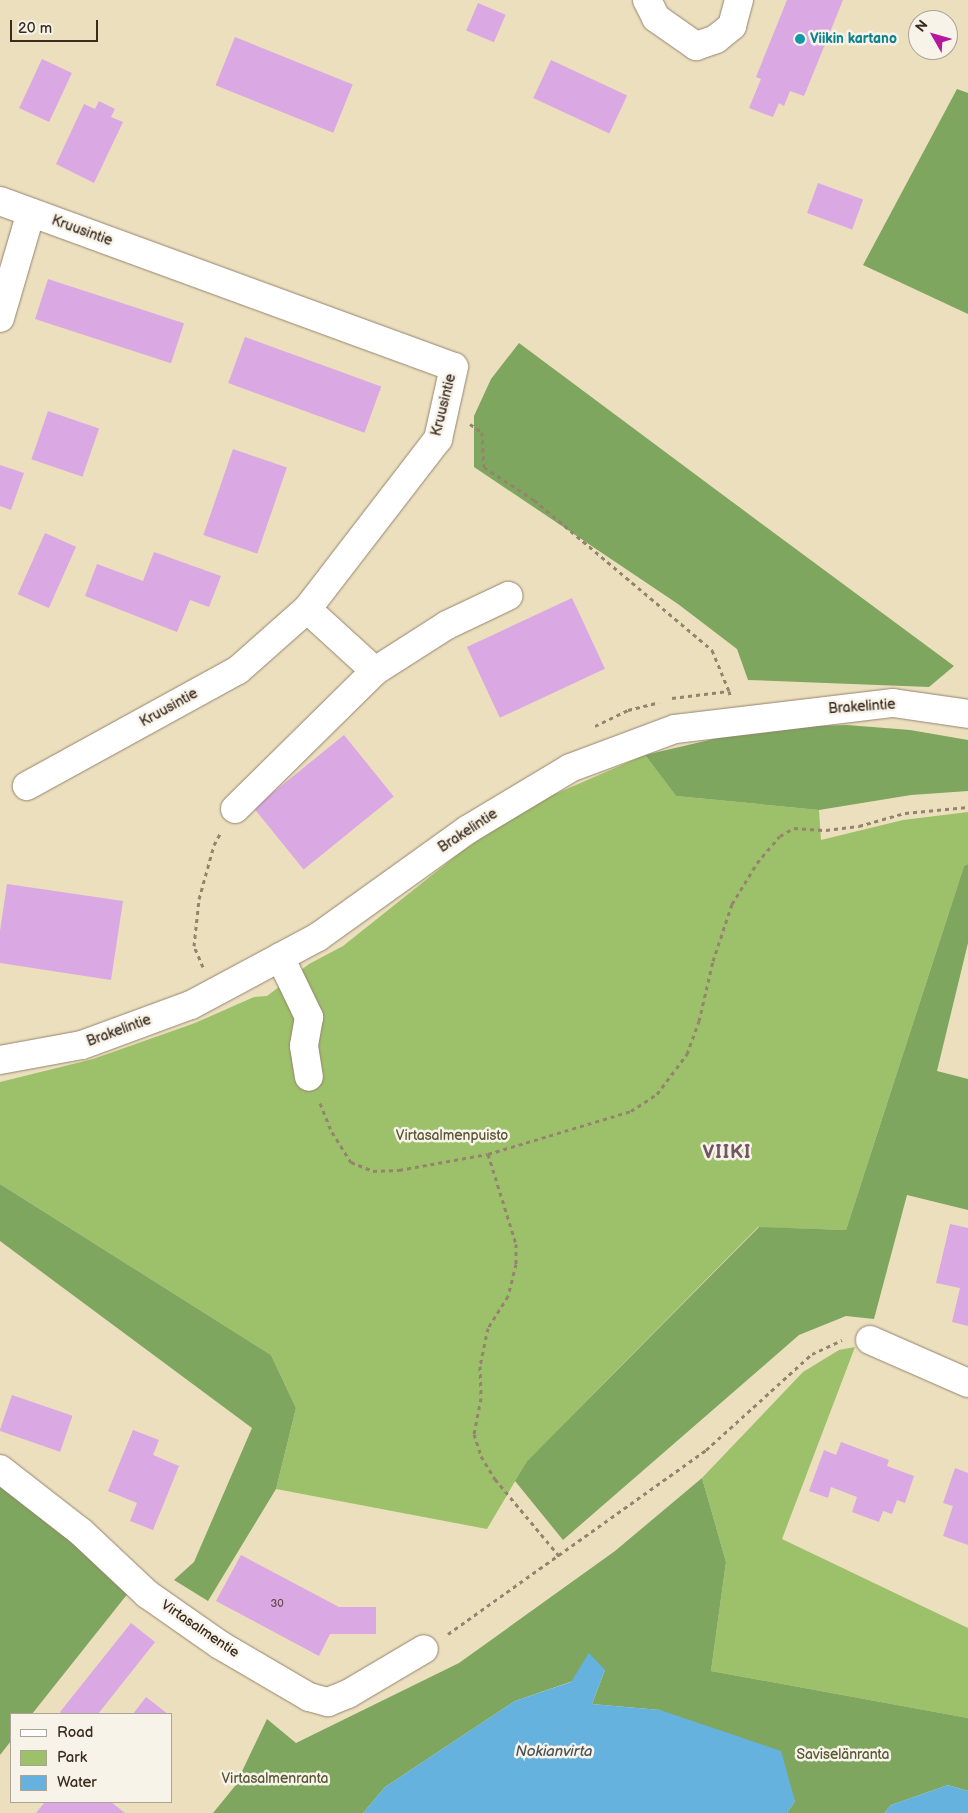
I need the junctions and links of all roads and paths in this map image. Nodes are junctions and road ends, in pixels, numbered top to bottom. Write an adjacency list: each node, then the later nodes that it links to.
1 (647, 0): 2 (street)
2 (740, 0)
3 (0, 201): 4 (street, Kruusintie)
4 (31, 212): 5 (street); 6 (street, Kruusintie)
5 (0, 318)
6 (445, 406): 8 (street, Kruusintie); 10 (path)
7 (508, 596): 9 (street)
8 (307, 609): 9 (street); 12 (street, Kruusintie)
9 (375, 671): 14 (street)
10 (729, 691)
11 (968, 714): 15 (street, Brakelintie)
12 (27, 786)
13 (968, 806): 19 (path)
14 (235, 809): 16 (path)
15 (280, 957): 17 (street, Brakelintie); 18 (street)
16 (204, 968)
17 (0, 1060)
18 (310, 1077): 19 (path)
19 (488, 1154): 23 (path)
20 (870, 1340): 21 (street); 23 (path)
21 (968, 1383)
22 (0, 1469): 24 (street, Virtasalmentie)
23 (560, 1557): 24 (path)
24 (424, 1649)

